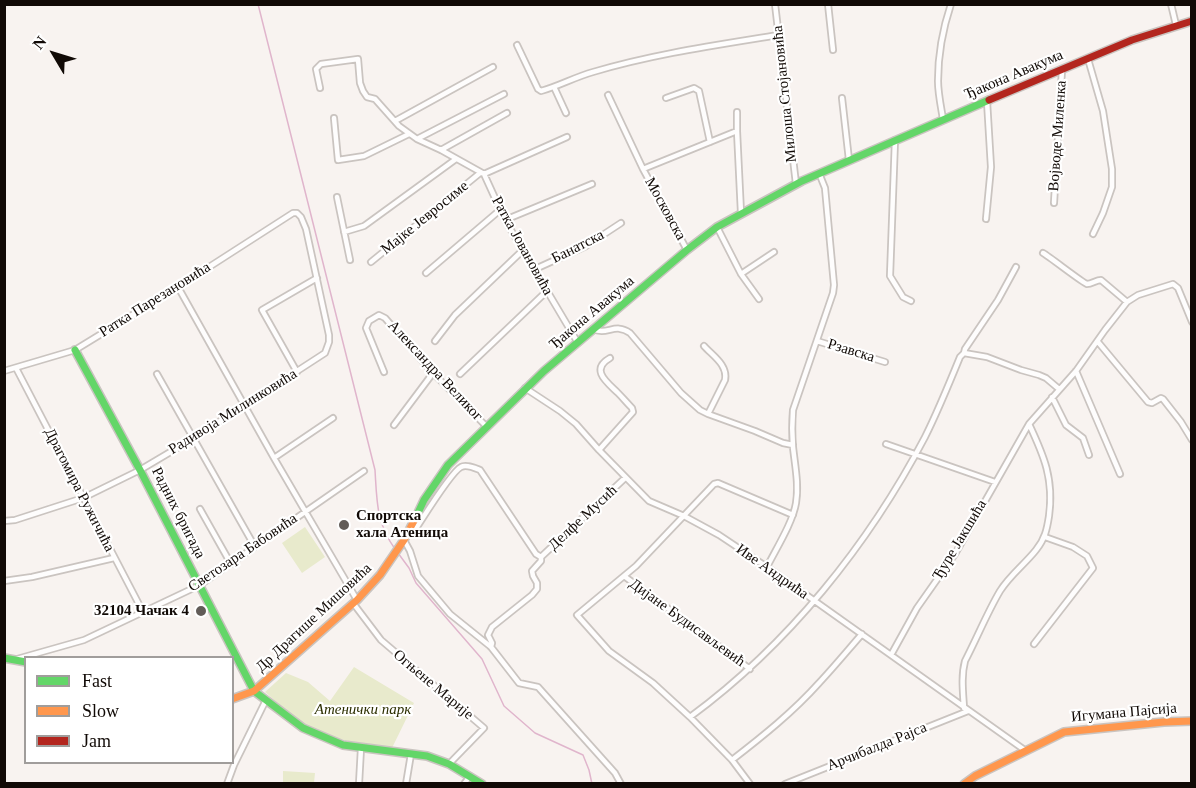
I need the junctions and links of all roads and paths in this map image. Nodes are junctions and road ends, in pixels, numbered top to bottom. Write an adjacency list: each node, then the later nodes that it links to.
1 (775, 4): 7 (street, Милоша Стојановића)
2 (828, 4): 9 (street)
3 (951, 4): 24 (street)
4 (1171, 4): 6 (street)
5 (1191, 21): 6 (main road, Ђакона Авакума)
6 (1176, 25): 10 (main road, Ђакона Авакума)
7 (778, 35): 13 (street); 39 (street, Милоша Стојановића)
8 (517, 45): 13 (street)
9 (833, 50)
10 (1088, 59): 12 (main road, Ђакона Авакума); 50 (street)
11 (493, 67): 25 (street)
12 (1062, 70): 19 (main road, Ђакона Авакума); 41 (street, Војводе Миленка)
13 (554, 87): 22 (street)
14 (320, 88): 25 (street)
15 (504, 94): 29 (street)
16 (608, 95): 35 (street, Московска)
17 (666, 98): 31 (street)
18 (842, 98): 34 (street)
19 (987, 101): 24 (main road, Ђакона Авакума); 45 (street)
20 (507, 112): 32 (street)
21 (737, 112): 26 (street)
22 (566, 113)
23 (334, 118): 27 (street)
24 (943, 119): 30 (main road, Ђакона Авакума)
25 (395, 121): 27 (street)
26 (737, 131): 31 (street); 44 (street)
27 (409, 134): 29 (street)
28 (567, 137): 37 (street, Мајке Јевросиме)
29 (417, 140): 32 (street)
30 (895, 140): 34 (main road, Ђакона Авакума); 65 (street)
31 (710, 142): 35 (street)
32 (441, 150): 33 (street)
33 (456, 159): 37 (street); 49 (street)
34 (849, 160): 36 (main road, Ђакона Авакума)
35 (643, 169): 51 (street, Московска)
36 (819, 173): 39 (main road, Ђакона Авакума); 70 (street)
37 (482, 174): 42 (street, Ратка Јовановића); 56 (street, Мајке Јевросиме)
38 (592, 184): 46 (street)
39 (796, 184): 44 (main road, Ђакона Авакума)
40 (337, 197): 49 (street)
41 (1054, 203)
42 (500, 210): 46 (street, Ратка Јовановића); 59 (street)
43 (297, 213): 61 (street, Радивоја Милинковића); 62 (street, Ратка Парезановића)
44 (741, 213): 48 (main road, Ђакона Авакума)
45 (986, 219)
46 (505, 220): 52 (street, Ратка Јовановића)
47 (621, 223): 58 (street, Банатска)
48 (717, 228): 51 (main road, Ђакона Авакума); 60 (street)
49 (344, 232): 55 (street)
50 (1093, 234)
51 (687, 250): 68 (main road, Ђакона Авакума)
52 (522, 251): 58 (street, Ратка Јовановића); 69 (street)
53 (774, 252): 60 (street)
54 (1043, 253): 66 (street)
55 (350, 260)
56 (371, 262)
57 (1016, 267): 75 (street)
58 (533, 270): 63 (street, Ратка Јовановића)
59 (426, 273)
60 (741, 274): 64 (street)
61 (317, 278): 81 (street, Радивоја Милинковића); 81 (street)
62 (178, 287): 74 (street, Ратка Парезановића); 89 (street)
63 (547, 291): 72 (street, Ратка Јовановића); 85 (street)
64 (759, 299)
65 (911, 301)
66 (1127, 302): 67 (street); 71 (street, Ђуре Јакшића)
67 (1191, 322)
68 (592, 329): 72 (main road, Ђакона Авакума); 90 (street)
69 (435, 341)
70 (817, 341): 77 (street, Рзавска); 97 (street)
71 (1098, 342): 80 (street, Ђуре Јакшића); 96 (street)
72 (578, 343): 86 (main road, Ђакона Авакума)
73 (704, 346): 90 (street)
74 (75, 350): 78 (street, Ратка Парезановића); 103 (main road, Радних бригада)
75 (964, 354): 87 (street); 100 (street)
76 (610, 358): 99 (street)
77 (885, 362)
78 (16, 368): 79 (street, Ратка Парезановића); 108 (street, Драгомира Ружичића)
79 (4, 371)
80 (1076, 371): 87 (street, Ђуре Јакшића); 105 (street)
81 (297, 372): 89 (street, Радивоја Милинковића)
82 (384, 372): 83 (street, Александра Великог)
83 (434, 373): 93 (street); 94 (street, Александра Великог)
84 (157, 374): 95 (street)
85 (460, 374)
86 (525, 388): 94 (main road, Ђакона Авакума); 99 (street, Иве Андрића)
87 (1059, 389): 88 (street, Ђуре Јакшића)
88 (1052, 397): 92 (street, Ђуре Јакшића); 101 (street)
89 (244, 406): 95 (street, Радивоја Милинковића); 102 (street)
90 (708, 414): 97 (street)
91 (333, 418): 102 (street)
92 (1029, 424): 107 (street, Ђуре Јакшића); 115 (street)
93 (394, 425)
94 (486, 426): 114 (main road, Ђакона Авакума)
95 (194, 438): 103 (street, Радивоја Милинковића); 117 (street)
96 (1191, 440)
97 (793, 444): 111 (street)
98 (886, 444): 100 (street)
99 (599, 450): 106 (street, Иве Андрића)
100 (915, 454): 107 (street); 125 (street)
101 (1089, 455)
102 (274, 458): 110 (street)
103 (140, 470): 108 (street, Радивоја Милинковића); 124 (main road, Радних бригада)
104 (364, 471): 110 (street, Светозара Бабовића)
105 (1120, 474)
106 (626, 478): 112 (street, Иве Андрића); 118 (street, Делфе Мусић)
107 (995, 482): 132 (street, Ђуре Јакшића)
108 (83, 498): 113 (street, Радивоја Милинковића); 119 (street, Драгомира Ружичића)
109 (200, 509): 120 (street)
110 (306, 512): 117 (street, Светозара Бабовића); 126 (street)
111 (793, 515): 112 (street); 121 (street)
112 (684, 516): 121 (street, Иве Андрића); 122 (street)
113 (4, 521)
114 (408, 532): 116 (main road, Ђакона Авакума); 118 (street)
115 (1045, 537): 129 (street); 143 (street)
116 (403, 542): 126 (main road, Др Драгише Мишовића); 130 (street)
117 (255, 546): 120 (street, Светозара Бабовића)
118 (541, 557): 130 (street)
119 (114, 558): 123 (street); 127 (street, Драгомира Ружичића)
120 (231, 564): 124 (street, Светозара Бабовића)
121 (767, 567): 125 (street, Иве Андрића)
122 (624, 576): 139 (street, Дијане Будисављевић); 144 (street)
123 (4, 582)
124 (200, 585): 127 (street, Светозара Бабовића); 140 (main road, Радних бригада)
125 (814, 601): 128 (street, Иве Андрића); 139 (street)
126 (355, 602): 140 (main road, Др Драгише Мишовића); 150 (street, Огњене Марије)
127 (143, 612): 131 (street, Светозара Бабовића)
128 (862, 634): 132 (street, Иве Андрића); 149 (street)
129 (1034, 644)
130 (491, 647): 157 (street)
131 (48, 650): 133 (street, Светозара Бабовића); 134 (street)
132 (891, 655): 143 (street, Иве Андрића)
133 (28, 656)
134 (48, 656)
135 (24, 657): 137 (street, Светозара Бабовића)
136 (4, 658): 137 (main road)
137 (14, 660): 138 (main road)
138 (24, 662)
139 (750, 669): 144 (street)
140 (254, 691): 141 (main road, Др Драгише Мишовића); 142 (main road)
141 (234, 698)
142 (266, 700): 146 (main road); 152 (street)
143 (966, 709): 147 (street, Иве Андрића); 159 (street, Арчибалда Рајса)
144 (690, 717): 149 (street)
145 (1191, 721): 147 (main road, Игумана Пајсија)
146 (361, 748): 148 (main road); 153 (street)
147 (1026, 751): 160 (main road, Игумана Пајсија)
148 (411, 754): 150 (main road); 154 (street)
149 (732, 760): 158 (street)
150 (449, 764): 151 (main road)
151 (470, 776): 155 (street); 156 (main road)
152 (226, 783)
153 (359, 783)
154 (406, 783)
155 (464, 783)
156 (482, 783)
157 (621, 783)
158 (750, 783)
159 (785, 783)
160 (964, 783)

